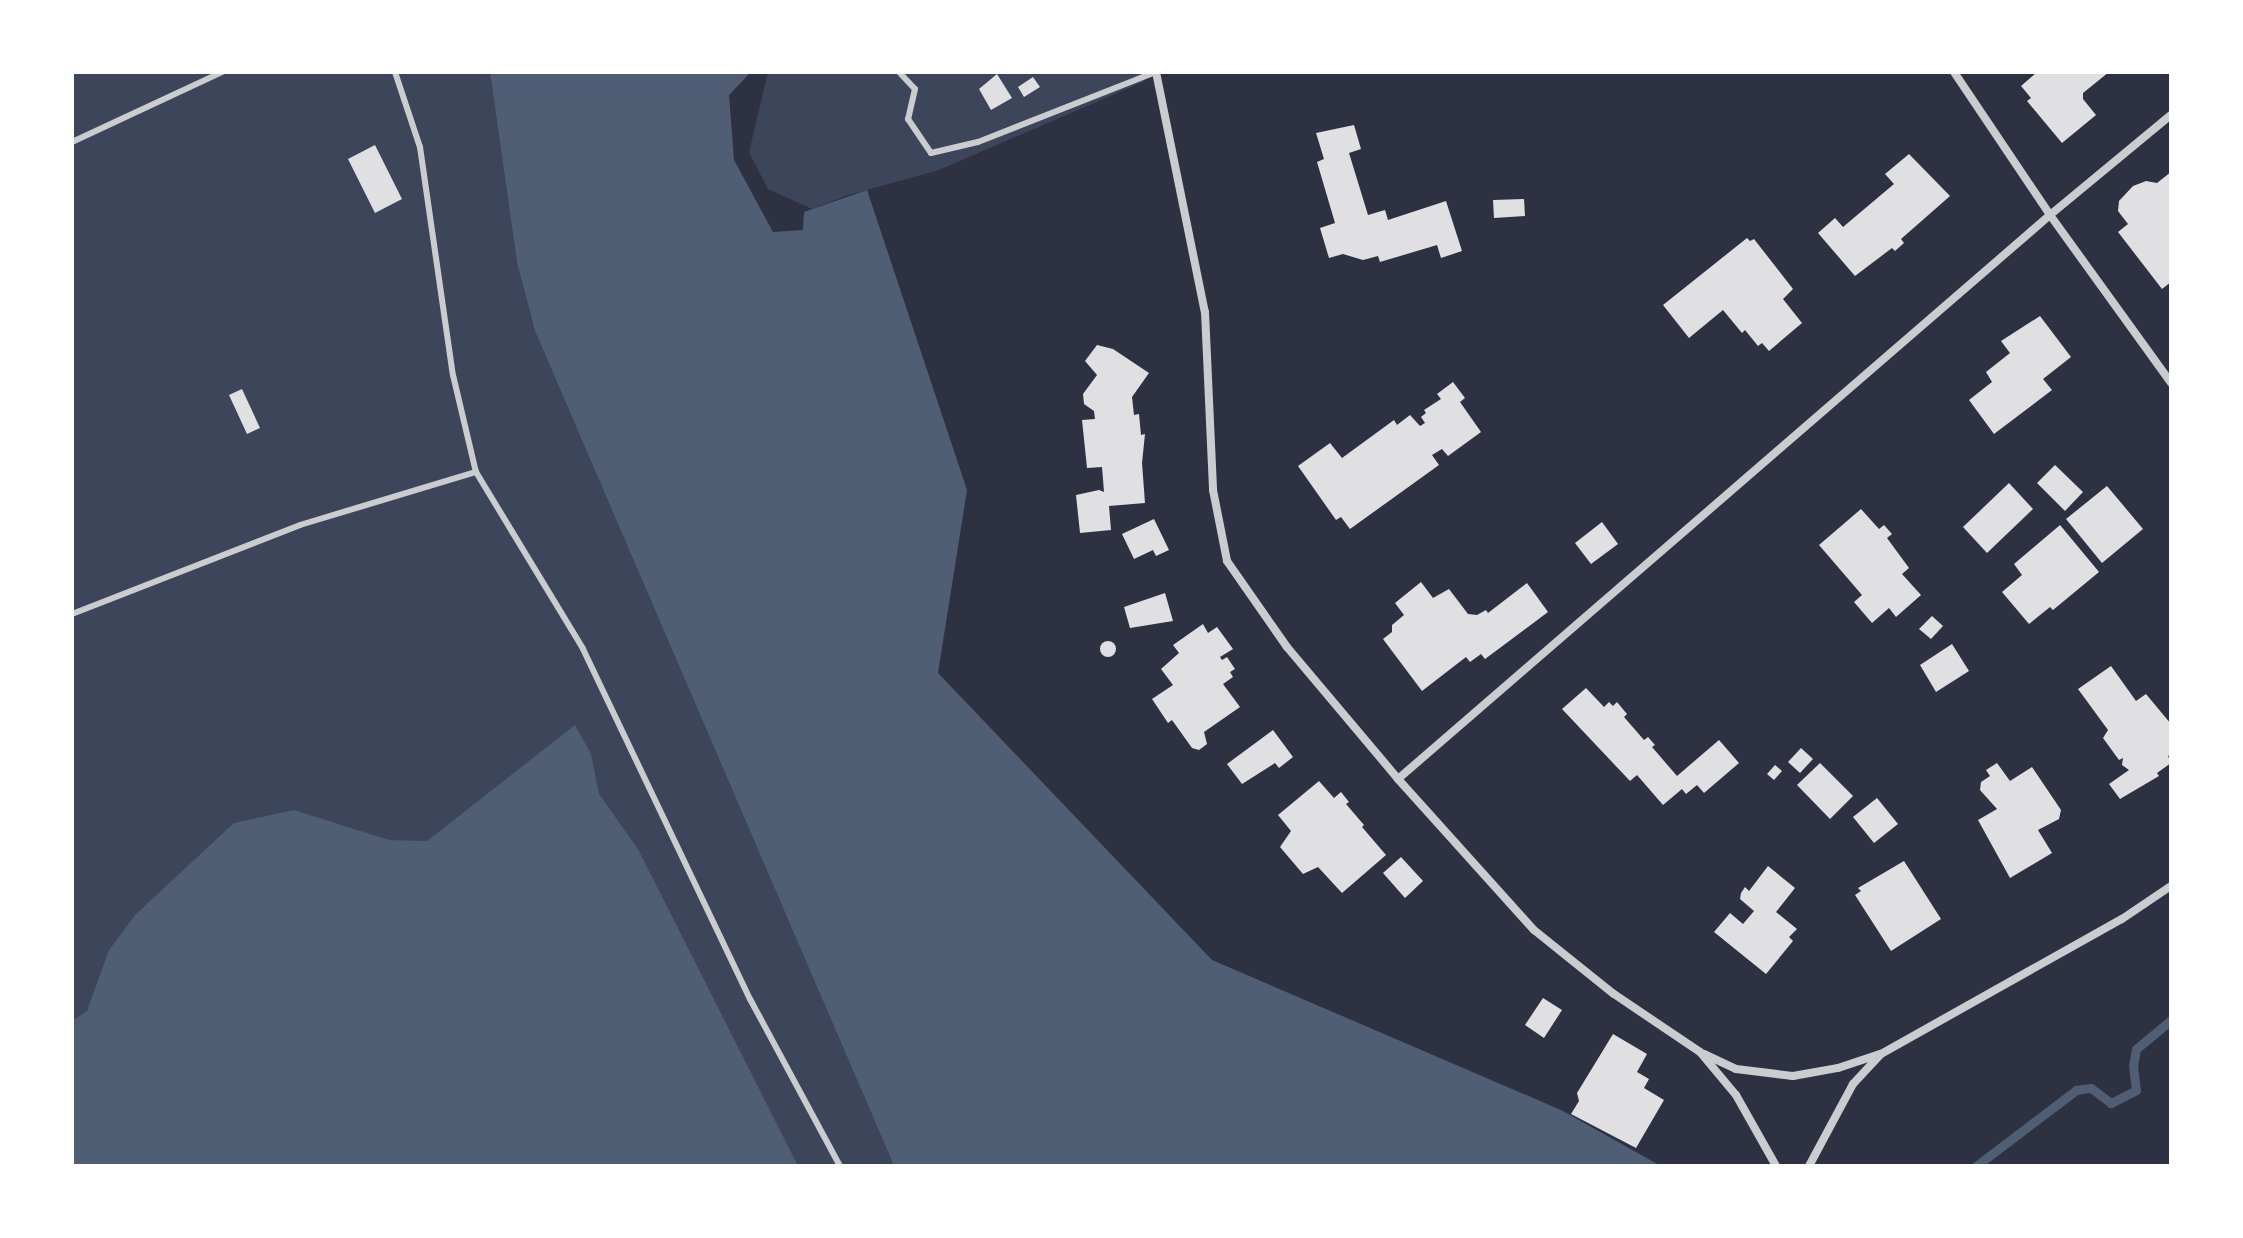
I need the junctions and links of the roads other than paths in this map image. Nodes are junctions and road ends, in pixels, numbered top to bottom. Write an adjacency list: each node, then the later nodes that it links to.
1 (222, 72): 7 (lane)
2 (395, 72): 10 (lane)
3 (899, 72): 4 (lane)
4 (1156, 72): 12 (street)
5 (1954, 72): 8 (street)
6 (2171, 115): 8 (street)
7 (72, 142)
8 (2050, 215): 9 (street); 12 (street)
9 (2171, 383)
10 (476, 472): 11 (lane); 16 (lane)
11 (72, 614)
12 (1398, 779): 14 (street)
13 (2171, 886): 15 (street)
14 (1700, 1052): 15 (street); 17 (street)
15 (1881, 1054): 18 (street)
16 (840, 1166)
17 (1776, 1166)
18 (1809, 1166)

